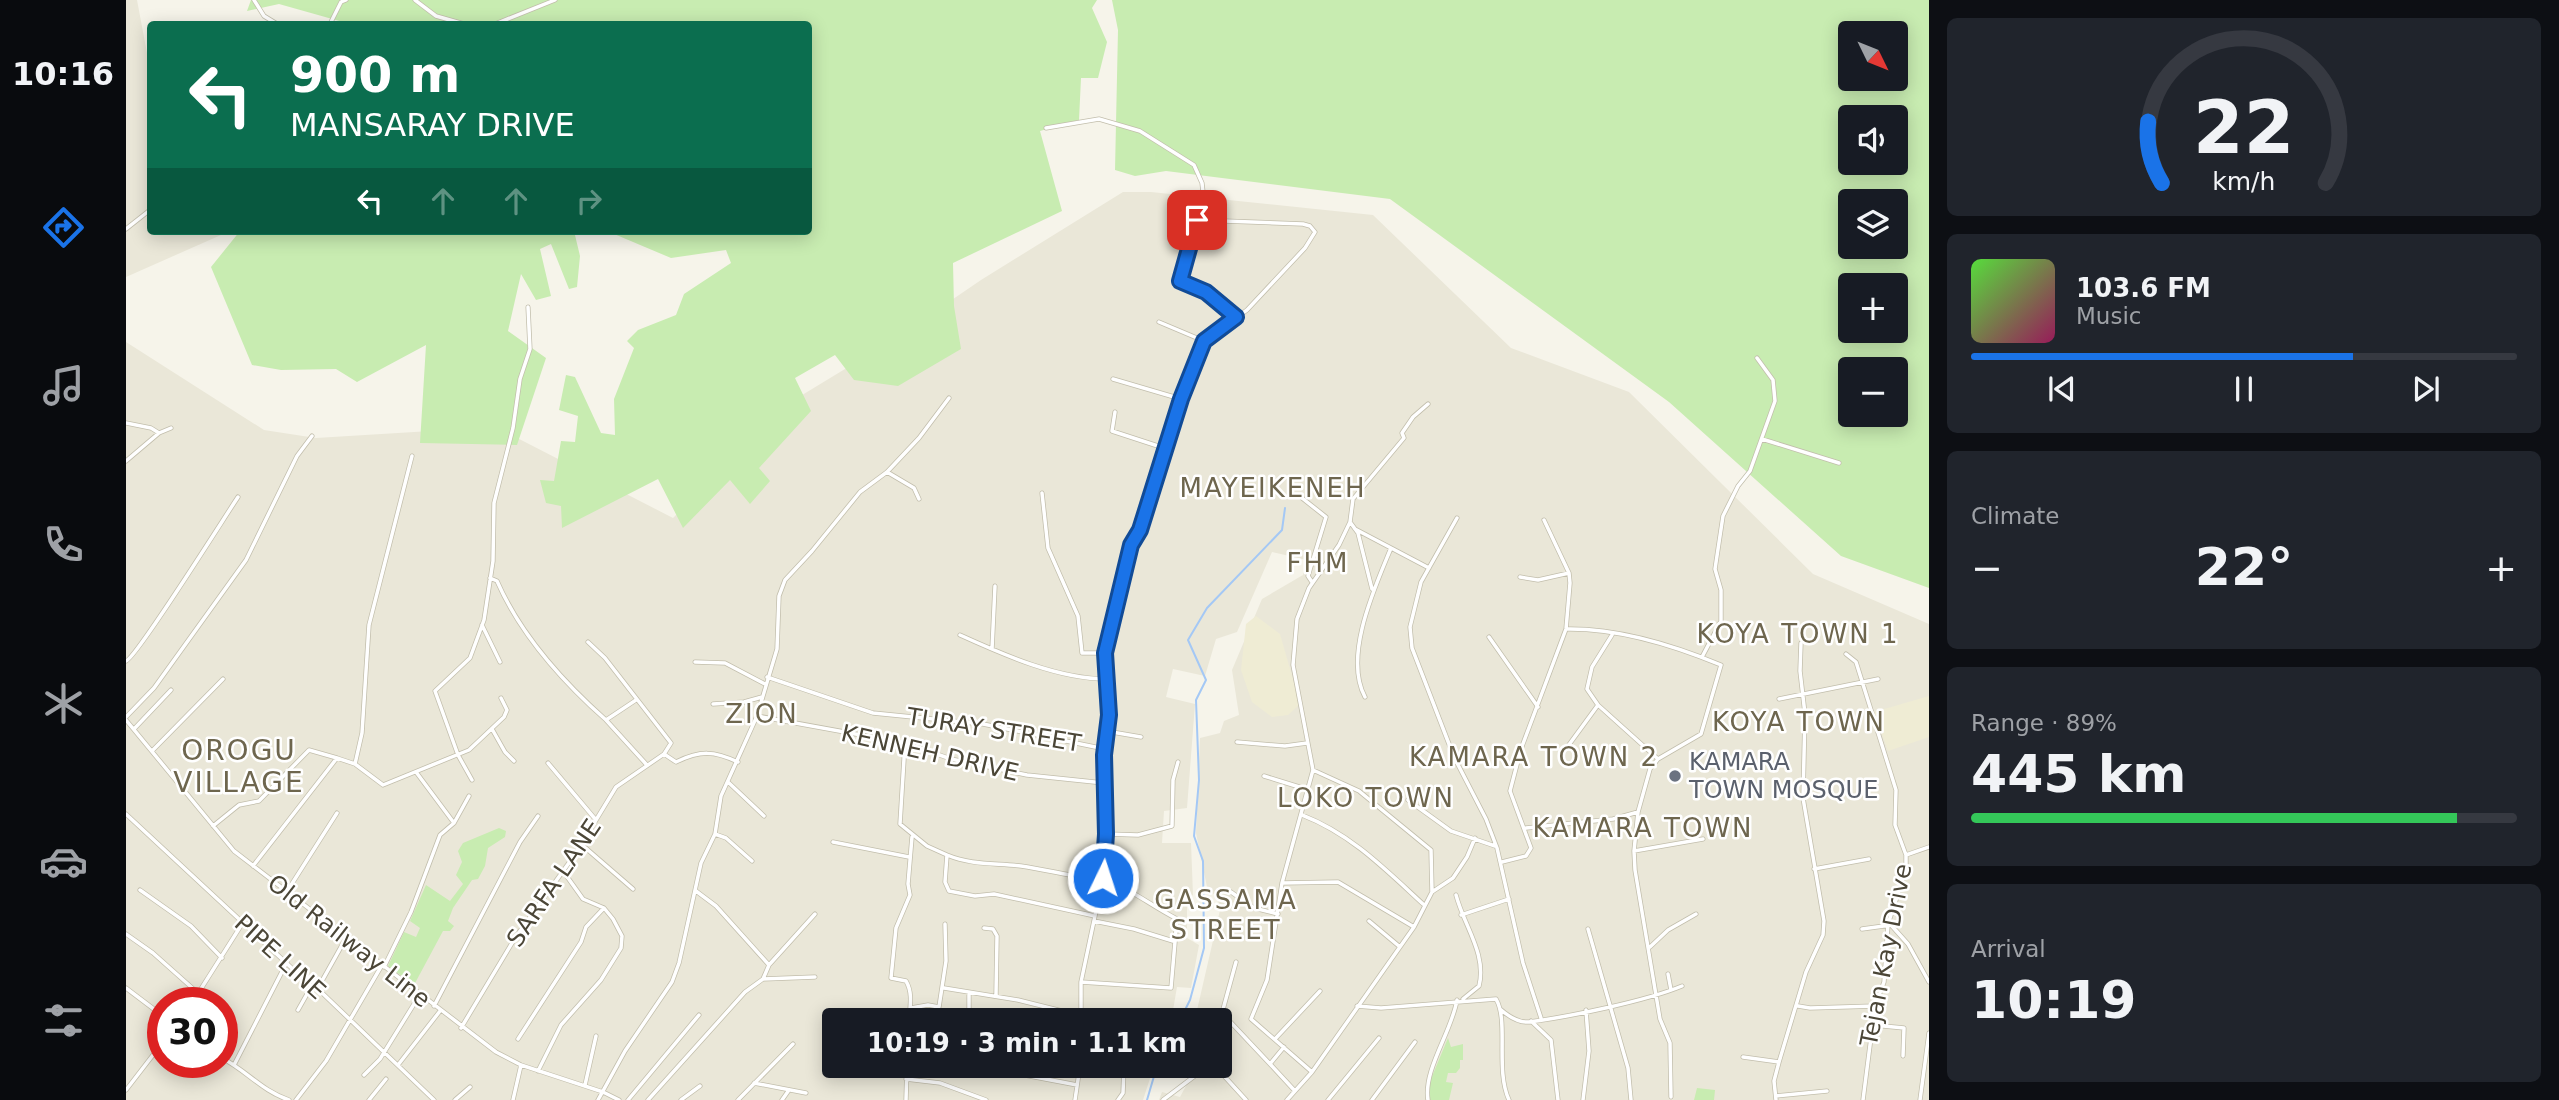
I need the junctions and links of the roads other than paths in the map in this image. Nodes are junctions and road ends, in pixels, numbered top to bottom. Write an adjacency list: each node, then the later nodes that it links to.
1 (254, 0): 5 (street)
2 (346, 0): 6 (street)
3 (415, 0): 7 (street)
4 (555, 0): 8 (street)
5 (272, 21)
6 (332, 21)
7 (454, 21)
8 (502, 21)
9 (1046, 128): 11 (street)
10 (147, 212): 12 (street)
11 (1197, 220): 14 (street); 14 (street)
12 (126, 229)
13 (528, 307): 45 (street)
14 (1236, 317): 16 (street)
15 (1159, 322): 16 (street)
16 (1204, 341): 20 (street)
17 (1757, 358): 27 (street)
18 (1113, 379): 20 (street)
19 (949, 398): 32 (street)
20 (1181, 399): 28 (street)
21 (1428, 404): 39 (street)
22 (1115, 412): 28 (street)
23 (126, 423): 25 (street)
24 (171, 428): 25 (street)
25 (159, 433): 30 (street)
26 (312, 436): 80 (street)
27 (1762, 439): 31 (street); 59 (street)
28 (1164, 448): 57 (street)
29 (412, 456): 100 (street)
30 (126, 461)
31 (1839, 463)
32 (887, 472): 36 (street); 63 (street)
33 (1042, 493): 57 (street)
34 (238, 497): 60 (street)
35 (1302, 498): 46 (street)
36 (919, 499)
37 (1457, 518): 42 (street)
38 (1544, 520): 43 (street)
39 (1350, 522): 40 (street); 46 (street)
40 (1355, 528): 41 (street); 48 (street)
41 (1391, 548): 42 (street); 48 (street)
42 (1429, 568): 129 (street)
43 (1569, 573): 44 (street); 50 (street)
44 (1520, 577)
45 (490, 578): 49 (street); 81 (street)
46 (1312, 582): 88 (street)
47 (995, 586): 56 (street)
48 (1373, 591): 72 (street)
49 (482, 625): 61 (street); 93 (street)
50 (1566, 629): 52 (street); 78 (street)
51 (960, 635): 56 (street)
52 (1612, 635): 59 (street); 77 (street)
53 (1489, 637): 78 (street)
54 (588, 642): 75 (street)
55 (1801, 643): 70 (street)
56 (992, 649): 65 (street)
57 (1105, 653): 65 (street)
58 (1846, 654): 67 (street, Tejan Kay Drive)
59 (1702, 657): 95 (street)
60 (126, 661)
61 (500, 662)
62 (695, 662): 68 (street)
63 (767, 677): 68 (street); 90 (street, TURAY STREET)
64 (222, 679): 91 (street)
65 (1108, 679): 84 (street)
66 (1878, 679): 67 (street)
67 (1863, 682): 70 (street); 132 (street, Tejan Kay Drive)
68 (765, 684): 71 (street)
69 (171, 690): 82 (street)
70 (1803, 694): 74 (street); 138 (street)
71 (762, 697): 76 (street); 79 (street)
72 (1365, 697)
73 (500, 698): 83 (street)
74 (1779, 699)
75 (636, 700): 81 (street); 92 (street)
76 (713, 704)
77 (1598, 705): 89 (street); 95 (street)
78 (1539, 708): 120 (street)
79 (757, 716): 87 (street, KENNEH DRIVE); 97 (street)
80 (126, 719): 82 (street, Old Railway Line)
81 (606, 720): 101 (street)
82 (134, 729): 91 (street, Old Railway Line)
83 (492, 729): 93 (street); 96 (street)
84 (1106, 731): 85 (street); 90 (street)
85 (1141, 737)
86 (1237, 742): 88 (street)
87 (905, 743): 107 (street, KENNEH DRIVE); 123 (street)
88 (1307, 743): 102 (street)
89 (1568, 746)
90 (1105, 749): 107 (street)
91 (152, 751): 119 (street, Old Railway Line)
92 (664, 754): 97 (street); 101 (street, SARFA LANE)
93 (458, 755): 103 (street); 105 (street)
94 (337, 758): 100 (street); 119 (street); 137 (street)
95 (1658, 759): 111 (street)
96 (514, 761)
97 (738, 762): 106 (street)
98 (1178, 762): 122 (street)
99 (548, 763): 117 (street)
100 (355, 764): 103 (street)
101 (646, 764): 117 (street, SARFA LANE)
102 (1312, 770): 108 (street); 146 (street)
103 (416, 772): 118 (street)
104 (1264, 776): 108 (street)
105 (472, 780)
106 (728, 782): 116 (street); 121 (street)
107 (1104, 783): 122 (street)
108 (1309, 790): 114 (street)
109 (469, 796): 118 (street)
110 (1408, 800): 124 (street)
111 (1637, 812): 120 (street); 130 (street)
112 (337, 813): 147 (street)
113 (126, 814): 158 (street, PIPE LINE)
114 (1302, 815): 141 (street); 150 (street)
115 (538, 816): 196 (street)
116 (764, 816)
117 (596, 820): 127 (street, SARFA LANE)
118 (454, 823): 174 (street)
119 (212, 827): 137 (street, Old Railway Line)
120 (1525, 828): 136 (street)
121 (715, 834): 135 (street); 144 (street)
122 (1106, 834): 140 (street)
123 (912, 836): 131 (street); 133 (street)
124 (1475, 838): 129 (street); 146 (street)
125 (1703, 839): 130 (street)
126 (833, 842): 133 (street)
127 (581, 844): 139 (street, SARFA LANE); 142 (street)
128 (1929, 847): 132 (street)
129 (1497, 848): 136 (street)
130 (1634, 852): 169 (street)
131 (947, 855): 140 (street); 156 (street)
132 (1906, 855): 160 (street, Tejan Kay Drive)
133 (909, 857): 200 (street)
134 (1870, 859): 138 (street)
135 (752, 861)
136 (1502, 862): 149 (street)
137 (253, 866): 147 (street, Old Railway Line)
138 (1814, 869): 198 (street)
139 (563, 871): 151 (street); 213 (street, SARFA LANE)
140 (1102, 879): 156 (street); 167 (street)
141 (1282, 883): 153 (street); 161 (street)
142 (633, 889)
143 (141, 890): 170 (street)
144 (695, 891): 173 (street); 251 (street)
145 (1231, 892): 153 (street)
146 (1432, 892): 150 (street)
147 (286, 893): 166 (street, Old Railway Line)
148 (1456, 895): 155 (street)
149 (1510, 899): 155 (street); 209 (street)
150 (1423, 905): 161 (street)
151 (604, 908): 217 (street); 232 (street)
152 (815, 914): 173 (street)
153 (1278, 914): 218 (street)
154 (1696, 914): 169 (street)
155 (1461, 915): 193 (street)
156 (1094, 919): 167 (street); 178 (street)
157 (1369, 921): 168 (street)
158 (242, 924): 170 (street); 171 (street, PIPE LINE)
159 (944, 924): 186 (street)
160 (1888, 924): 164 (street); 179 (street); 199 (street, Tejan Kay Drive)
161 (1414, 927): 168 (street)
162 (984, 928): 191 (street)
163 (1588, 929): 195 (street)
164 (1862, 929)
165 (126, 934): 182 (street)
166 (346, 938): 174 (street, Old Railway Line); 185 (street)
167 (1173, 941): 178 (street)
168 (1400, 947): 197 (street)
169 (1649, 947): 189 (street)
170 (222, 958): 183 (street)
171 (286, 962): 180 (street, PIPE LINE); 224 (street)
172 (1236, 962): 230 (street)
173 (769, 965): 177 (street)
174 (383, 966): 192 (street, Old Railway Line); 210 (street)
175 (1668, 974): 187 (street)
176 (815, 977): 177 (street)
177 (763, 979): 266 (street)
178 (1081, 982): 203 (street)
179 (1929, 982)
180 (312, 985): 185 (street, PIPE LINE); 205 (street)
181 (1682, 986): 187 (street)
182 (191, 987)
183 (203, 987)
184 (126, 988): 194 (street)
185 (318, 989): 210 (street, PIPE LINE)
186 (944, 989): 190 (street); 200 (street)
187 (1671, 990): 189 (street)
188 (1320, 991): 218 (street)
189 (1658, 993): 195 (street); 255 (street)
190 (969, 995): 191 (street); 201 (street)
191 (996, 995): 202 (street)
192 (419, 996): 196 (street, Old Railway Line); 222 (street)
193 (1460, 1000): 197 (street); 204 (street); 280 (street)
194 (147, 1004)
195 (1611, 1005): 206 (street); 284 (street)
196 (434, 1006): 207 (street, Old Railway Line)
197 (1357, 1006): 233 (street)
198 (1798, 1006): 199 (street); 226 (street)
199 (1875, 1006): 212 (street, Tejan Kay Drive)
200 (910, 1008)
201 (970, 1008)
202 (1050, 1008)
203 (1080, 1008)
204 (1500, 1009): 211 (street); 281 (street)
205 (298, 1010)
206 (1586, 1010): 209 (street); 283 (street)
207 (440, 1012): 213 (street, Old Railway Line); 228 (street)
208 (699, 1015): 265 (street)
209 (1541, 1018): 211 (street)
210 (350, 1020): 222 (street, PIPE LINE); 258 (street)
211 (1531, 1021): 282 (street)
212 (1873, 1025): 223 (street); 285 (street, Tejan Kay Drive)
213 (461, 1028): 229 (street, Old Railway Line)
214 (1929, 1033): 286 (street)
215 (596, 1036): 244 (street)
216 (1379, 1038): 278 (street)
217 (518, 1039)
218 (1275, 1039): 221 (street)
219 (1415, 1042): 279 (street)
220 (793, 1045): 242 (street)
221 (1284, 1048): 230 (street); 233 (street)
222 (384, 1054): 228 (street, PIPE LINE); 234 (street)
223 (1903, 1056)
224 (238, 1057)
225 (1743, 1057): 226 (street)
226 (1779, 1062): 256 (street)
227 (147, 1063): 247 (street)
228 (398, 1065): 260 (street, PIPE LINE)
229 (520, 1065): 232 (street, Old Railway Line); 262 (street)
230 (1270, 1065): 249 (street)
231 (238, 1068): 257 (street)
232 (538, 1071): 244 (street, Old Railway Line)
233 (1312, 1072): 249 (street)
234 (364, 1075)
235 (1040, 1078): 243 (street)
236 (1078, 1078): 243 (street)
237 (1124, 1078): 273 (street)
238 (1192, 1078): 274 (street)
239 (1226, 1078): 275 (street)
240 (386, 1079): 259 (street)
241 (906, 1079): 254 (street); 270 (street)
242 (754, 1083): 248 (street); 268 (street)
243 (1077, 1085): 272 (street)
244 (585, 1086): 251 (street, Old Railway Line)
245 (700, 1086): 267 (street)
246 (470, 1087): 261 (street)
247 (126, 1090)
248 (789, 1090): 252 (street); 269 (street)
249 (1295, 1091): 253 (street)
250 (1826, 1091): 256 (street)
251 (603, 1092): 263 (street); 264 (street, Old Railway Line)
252 (806, 1093)
253 (1291, 1095): 276 (street); 277 (street)
254 (970, 1097): 271 (street)
255 (1671, 1097)
256 (1776, 1098)
257 (289, 1100)
258 (296, 1100)
259 (369, 1100)
260 (434, 1100)
261 (455, 1100)
262 (513, 1100)
263 (598, 1100)
264 (619, 1100)
265 (628, 1100)
266 (648, 1100)
267 (681, 1100)
268 (738, 1100)
269 (782, 1100)
270 (906, 1100)
271 (986, 1100)
272 (1075, 1100)
273 (1118, 1100)
274 (1163, 1100)
275 (1246, 1100)
276 (1287, 1100)
277 (1298, 1100)
278 (1328, 1100)
279 (1372, 1100)
280 (1428, 1100)
281 (1509, 1100)
282 (1558, 1100)
283 (1583, 1100)
284 (1631, 1100)
285 (1863, 1100)
286 (1920, 1100)

